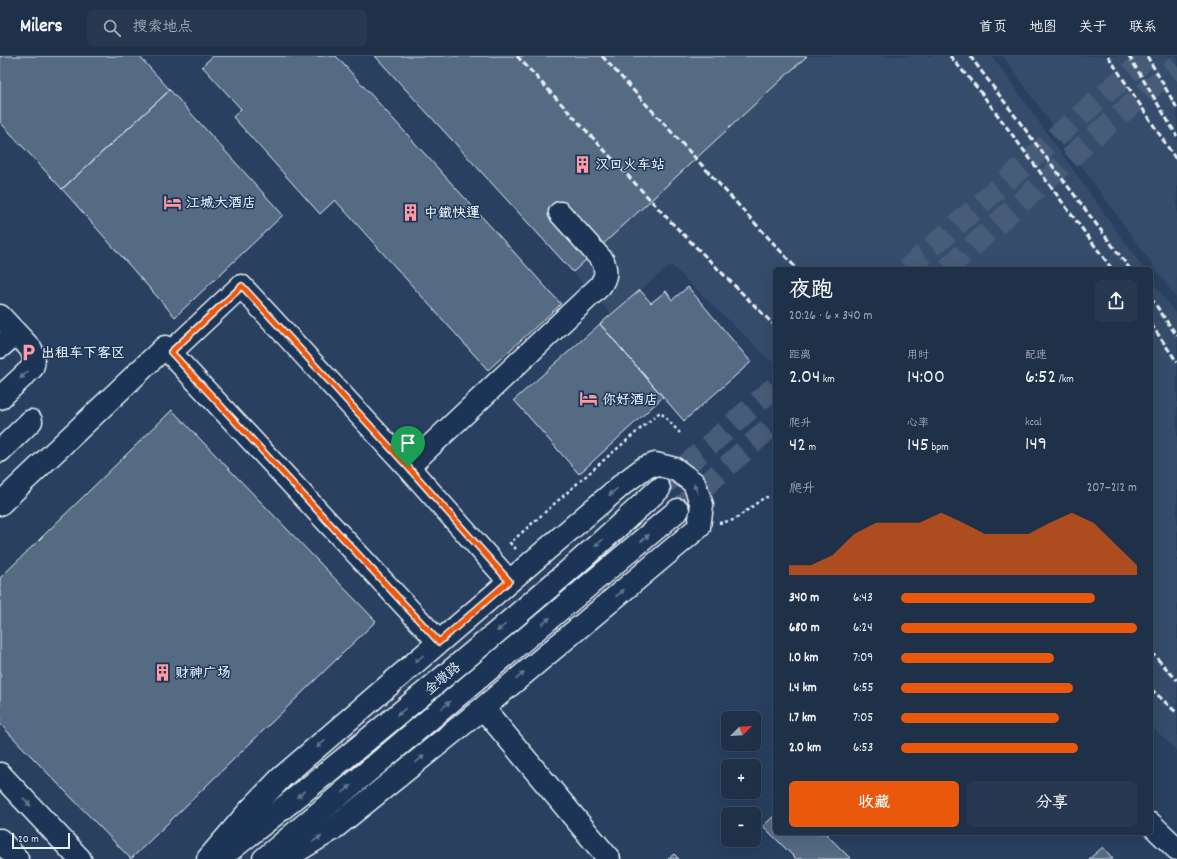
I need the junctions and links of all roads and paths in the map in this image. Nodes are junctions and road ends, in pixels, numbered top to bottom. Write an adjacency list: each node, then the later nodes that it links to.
1 (560, 213): 10 (street)
2 (0, 316): 3 (street)
3 (16, 332): 4 (street); 6 (street, one-way to 6)
4 (0, 347)
5 (171, 352): 10 (street); 13 (street); 18 (street)
6 (0, 398)
7 (31, 421): 9 (street)
8 (680, 433): 16 (path)
9 (0, 451)
10 (408, 467): 17 (street)
11 (659, 489): 27 (street, 金墩路, one-way to 27)
12 (773, 498): 15 (path)
13 (0, 504)
14 (678, 510): 28 (street, 金墩路, one-way to 14)
15 (699, 527): 16 (street, one-way to 16); 19 (street, one-way to 15)
16 (530, 564): 17 (street)
17 (509, 581): 18 (street)
18 (439, 642): 26 (street, one-way to 26)
19 (483, 708): 29 (street, one-way to 19); 30 (street)
20 (0, 774): 25 (street, one-way to 25)
21 (1153, 826): 23 (street)
22 (0, 840): 24 (street)
23 (1177, 849)
24 (17, 859)
25 (80, 859)
26 (208, 859)
27 (219, 859)
28 (264, 859)
29 (284, 859)
30 (610, 859)

